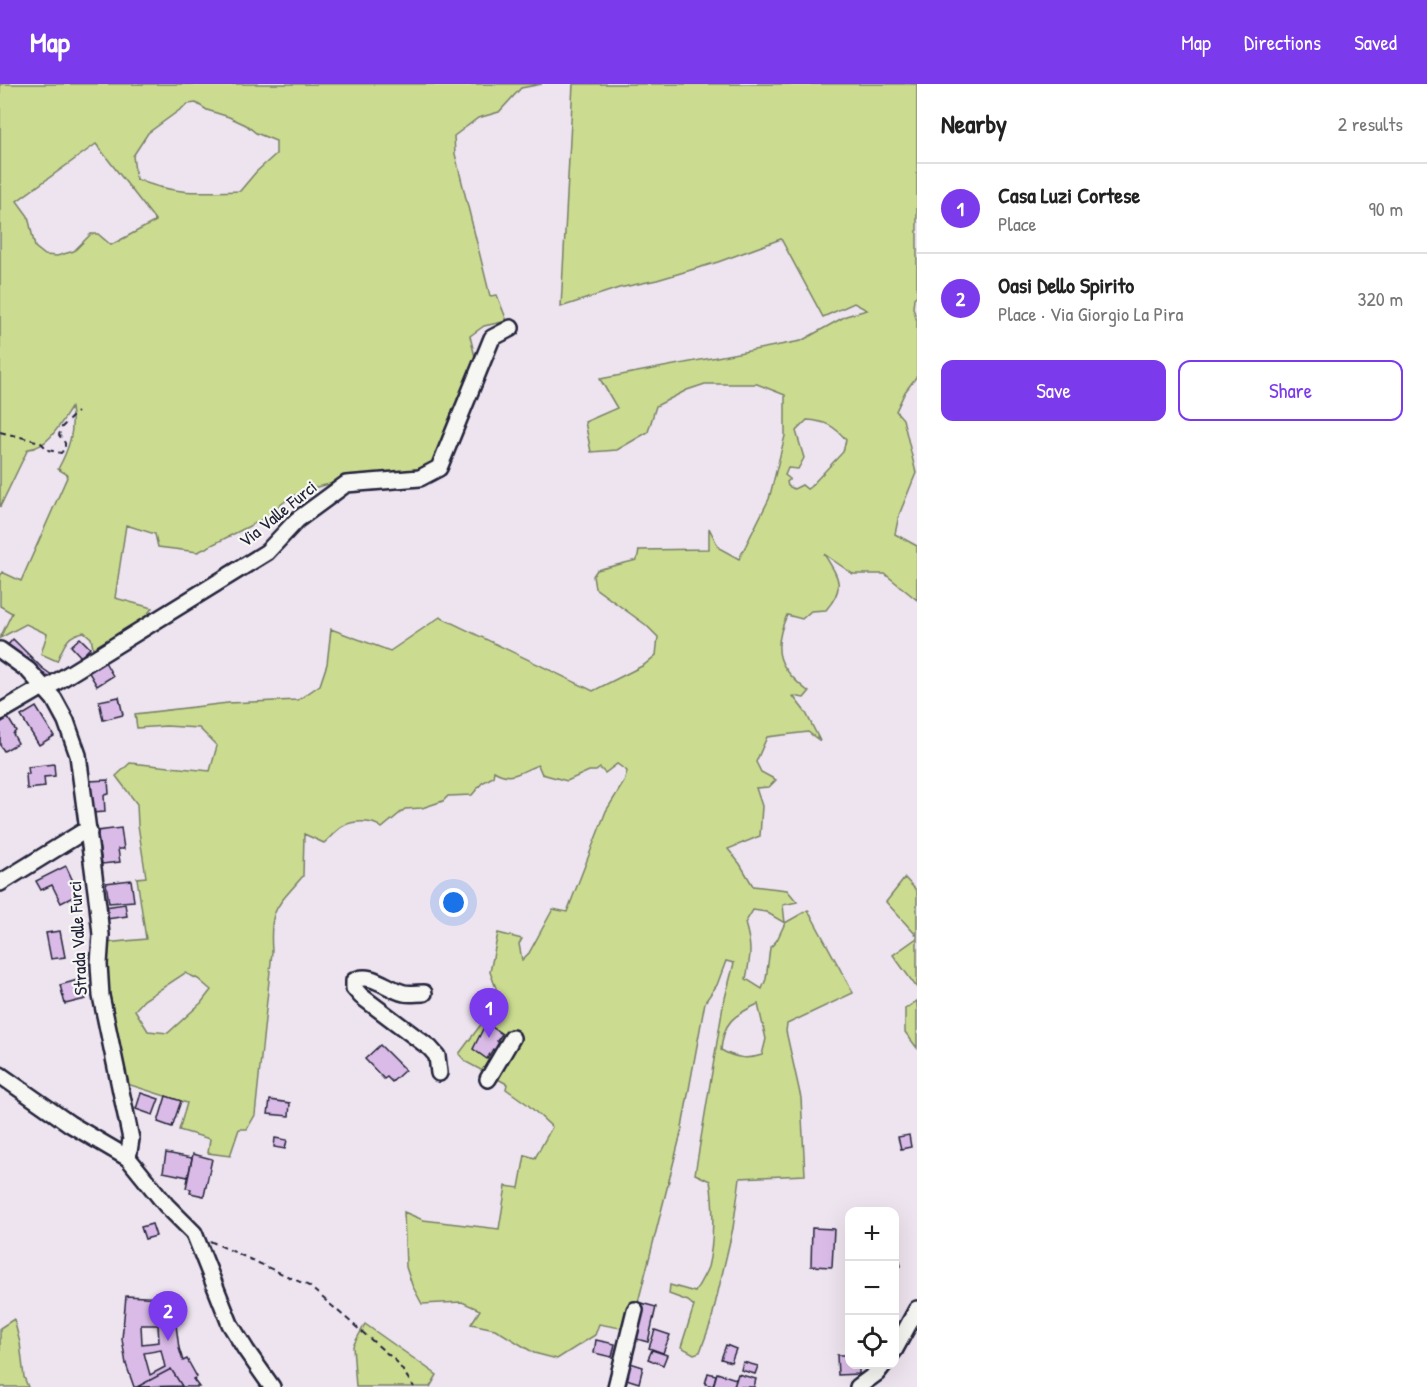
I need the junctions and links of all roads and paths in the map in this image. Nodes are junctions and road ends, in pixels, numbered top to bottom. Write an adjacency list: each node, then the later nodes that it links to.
1 (512, 328): 5 (street, Via Valle Furci)
2 (76, 412): 3 (path)
3 (0, 432)
4 (0, 650): 5 (street, Strada Valle Furci)
5 (44, 688): 6 (street); 7 (street, Strada Valle Furci)
6 (0, 712)
7 (89, 832): 8 (street); 14 (street, Strada Valle Furci)
8 (0, 883)
9 (424, 993): 11 (street)
10 (512, 1038): 13 (street)
11 (439, 1072)
12 (0, 1075): 14 (street)
13 (488, 1079)
14 (128, 1158): 15 (street)
15 (194, 1233): 20 (street); 21 (path)
16 (917, 1309): 18 (street)
17 (635, 1310): 22 (street)
18 (899, 1345)
19 (880, 1369): 23 (street)
20 (272, 1387)
21 (414, 1387)
22 (616, 1387)
23 (858, 1387)

